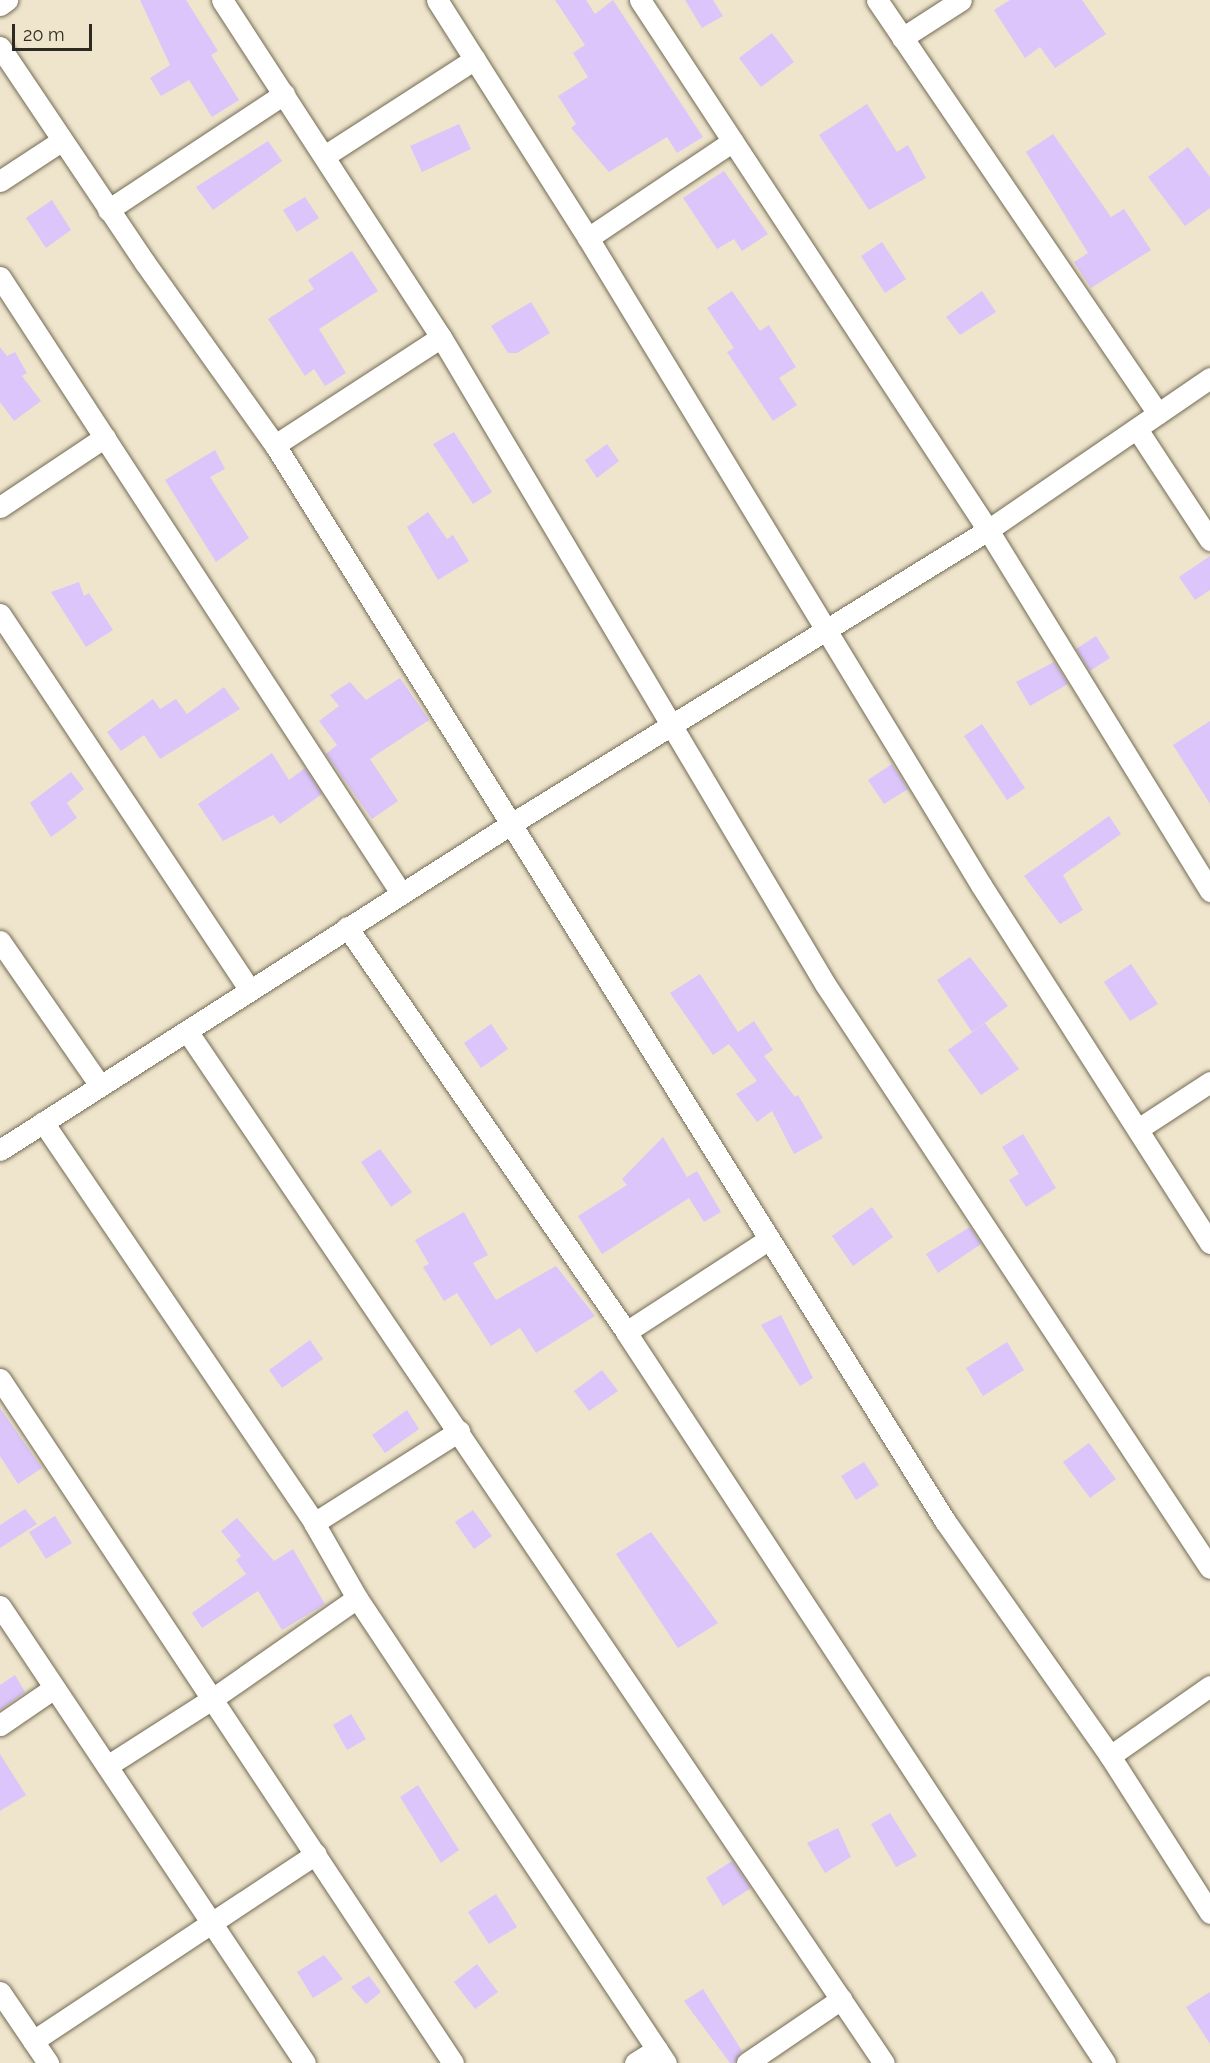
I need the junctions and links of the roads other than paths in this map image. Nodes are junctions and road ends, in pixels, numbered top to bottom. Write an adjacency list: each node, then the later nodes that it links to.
1 (7, 0): 7 (street)
2 (222, 0): 11 (street)
3 (437, 0): 10 (street)
4 (640, 0): 13 (street)
5 (877, 0): 8 (street)
6 (961, 0): 8 (street)
7 (0, 5)
8 (902, 38): 21 (street)
9 (0, 47): 12 (street)
10 (475, 59): 14 (street); 17 (street)
11 (284, 94): 14 (street); 16 (street)
12 (61, 141): 15 (street); 16 (street)
13 (733, 141): 17 (street); 26 (street)
14 (326, 155): 19 (street)
15 (0, 181)
16 (108, 210): 24 (street)
17 (588, 238): 29 (street)
18 (0, 277): 23 (street)
19 (441, 337): 24 (street); 30 (street)
20 (1210, 378): 21 (street)
21 (1158, 413): 22 (street)
22 (1137, 429): 26 (street); 27 (street)
23 (105, 437): 25 (street); 33 (street)
24 (275, 446): 31 (street)
25 (0, 507)
26 (988, 531): 29 (street); 32 (street)
27 (1210, 540)
28 (0, 614): 36 (street)
29 (826, 629): 30 (street); 41 (street)
30 (671, 726): 31 (street); 49 (street)
31 (511, 824): 33 (street); 43 (street)
32 (1210, 891)
33 (400, 893): 34 (street)
34 (347, 927): 36 (street); 45 (street)
35 (0, 940): 39 (street)
36 (249, 989): 37 (street)
37 (187, 1031): 39 (street); 47 (street)
38 (1210, 1082): 41 (street)
39 (99, 1084): 40 (street)
40 (43, 1122): 42 (street); 48 (street)
41 (1138, 1129): 44 (street)
42 (0, 1150)
43 (769, 1239): 45 (street); 56 (street)
44 (1210, 1244)
45 (626, 1332): 71 (street)
46 (0, 1379): 54 (street)
47 (459, 1431): 48 (street); 62 (street)
48 (314, 1523): 50 (street)
49 (1210, 1568)
50 (357, 1598): 54 (street); 64 (street)
51 (0, 1606): 53 (street)
52 (1210, 1686): 56 (street)
53 (54, 1688): 55 (street); 57 (street)
54 (214, 1697): 57 (street); 58 (street)
55 (0, 1725)
56 (1110, 1755): 59 (street)
57 (107, 1766): 60 (street)
58 (316, 1854): 60 (street); 67 (street)
59 (1210, 1913)
60 (209, 1924): 63 (street); 66 (street)
61 (0, 1992): 63 (street)
62 (842, 1999): 69 (street); 70 (street)
63 (33, 2041): 65 (street)
64 (662, 2056): 68 (street)
65 (48, 2063)
66 (305, 2063)
67 (453, 2063)
68 (635, 2063)
69 (747, 2063)
70 (885, 2063)
71 (1106, 2063)

